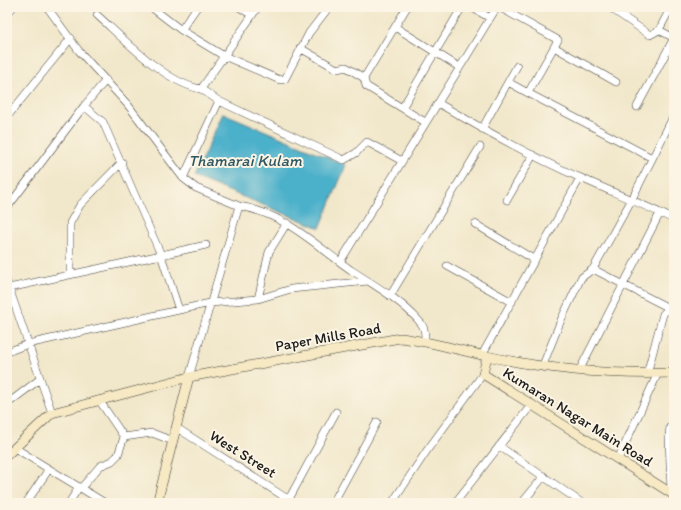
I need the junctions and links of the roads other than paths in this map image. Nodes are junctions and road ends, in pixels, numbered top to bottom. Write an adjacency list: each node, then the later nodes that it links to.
1 (12, 7): 14 (street)
2 (47, 7): 21 (street)
3 (151, 7): 19 (street)
4 (197, 7): 19 (street)
5 (239, 7): 16 (street)
6 (258, 7): 16 (street)
7 (329, 7): 24 (street)
8 (407, 7): 18 (street)
9 (462, 7): 25 (street)
10 (471, 7): 17 (street)
11 (498, 7): 17 (street); 23 (street)
12 (609, 7): 20 (street)
13 (671, 7): 20 (street)
14 (7, 14)
15 (97, 15): 33 (street)
16 (252, 15): 26 (street)
17 (490, 18): 28 (street)
18 (395, 27): 25 (street); 29 (street)
19 (181, 30): 26 (street)
20 (659, 30): 22 (street)
21 (71, 38): 30 (street); 41 (street)
22 (674, 38): 38 (street)
23 (554, 47): 32 (street); 34 (street)
24 (300, 48): 26 (street); 29 (street)
25 (435, 50): 28 (street); 39 (street)
26 (224, 56): 33 (street)
27 (517, 66): 31 (street)
28 (459, 67): 36 (street)
29 (364, 78): 39 (street)
30 (106, 80): 37 (street); 49 (street)
31 (508, 82): 34 (street); 43 (street)
32 (616, 82)
33 (201, 89): 35 (street)
34 (528, 93): 46 (street)
35 (219, 101): 47 (street); 49 (street)
36 (438, 103): 42 (street); 43 (street)
37 (84, 106): 48 (street); 54 (street)
38 (637, 107)
39 (402, 108): 42 (street)
40 (674, 115): 46 (street)
41 (7, 116)
42 (425, 122): 47 (street)
43 (482, 129): 45 (street)
44 (480, 147): 69 (street)
45 (533, 155): 50 (street); 52 (street)
46 (652, 158): 51 (street)
47 (402, 161): 62 (street)
48 (122, 162): 60 (street); 65 (street)
49 (183, 178): 53 (street)
50 (580, 178): 51 (street); 61 (street)
51 (632, 199): 55 (street); 64 (street)
52 (507, 200)
53 (239, 206): 57 (street); 73 (street)
54 (7, 208)
55 (660, 213): 56 (street); 68 (street)
56 (674, 218)
57 (287, 223): 62 (street); 70 (street)
58 (474, 224): 61 (street)
59 (206, 245): 60 (street)
60 (161, 255): 65 (street); 75 (street)
61 (535, 260): 72 (street)
62 (340, 262): 66 (street)
63 (447, 266): 72 (street)
64 (593, 269): 68 (street); 80 (street)
65 (70, 274): 67 (street)
66 (368, 281): 69 (street); 70 (street)
67 (8, 285): 77 (street)
68 (623, 285): 74 (street); 81 (street)
69 (390, 296): 76 (street)
70 (258, 299): 73 (street)
71 (674, 301): 74 (street)
72 (512, 302): 79 (street)
73 (210, 303): 75 (street); 86 (street)
74 (669, 308): 85 (street)
75 (179, 310): 77 (street)
76 (425, 340): 79 (main road, Paper Mills Road); 86 (main road, Paper Mills Road)
77 (28, 344): 78 (street); 87 (street)
78 (7, 352)
79 (485, 356): 80 (main road, Paper Mills Road); 84 (main road, Kumaran Nagar Main Road)
80 (543, 365): 81 (main road, Paper Mills Road)
81 (579, 371): 85 (main road, Paper Mills Road)
82 (674, 372): 83 (main road, Paper Mills Road)
83 (658, 373): 85 (main road, Paper Mills Road); 101 (street)
84 (483, 374): 90 (main road, Kumaran Nagar Main Road); 112 (street)
85 (647, 374)
86 (189, 377): 88 (main road, Paper Mills Road); 95 (main road)
87 (40, 379): 89 (street); 92 (street)
88 (99, 400): 92 (main road, Paper Mills Road); 96 (street)
89 (7, 404)
90 (532, 404): 98 (street); 101 (main road, Kumaran Nagar Main Road)
91 (336, 412): 106 (street)
92 (52, 413): 99 (main road, Paper Mills Road)
93 (377, 422): 108 (street)
94 (674, 424): 105 (street)
95 (177, 428): 97 (main road); 106 (street, West Street)
96 (124, 437): 97 (street); 104 (street)
97 (173, 441): 107 (main road)
98 (499, 446): 103 (street); 113 (street)
99 (15, 448): 100 (main road, Paper Mills Road); 102 (street)
100 (7, 456)
101 (618, 459): 105 (main road, Kumaran Nagar Main Road)
102 (49, 469): 104 (street); 109 (street)
103 (544, 476): 114 (street); 115 (street)
104 (80, 488): 110 (street); 111 (street)
105 (672, 493)
106 (292, 501)
107 (160, 502)
108 (336, 502)
109 (26, 503)
110 (69, 503)
111 (105, 503)
112 (392, 503)
113 (455, 503)
114 (522, 503)
115 (582, 503)

